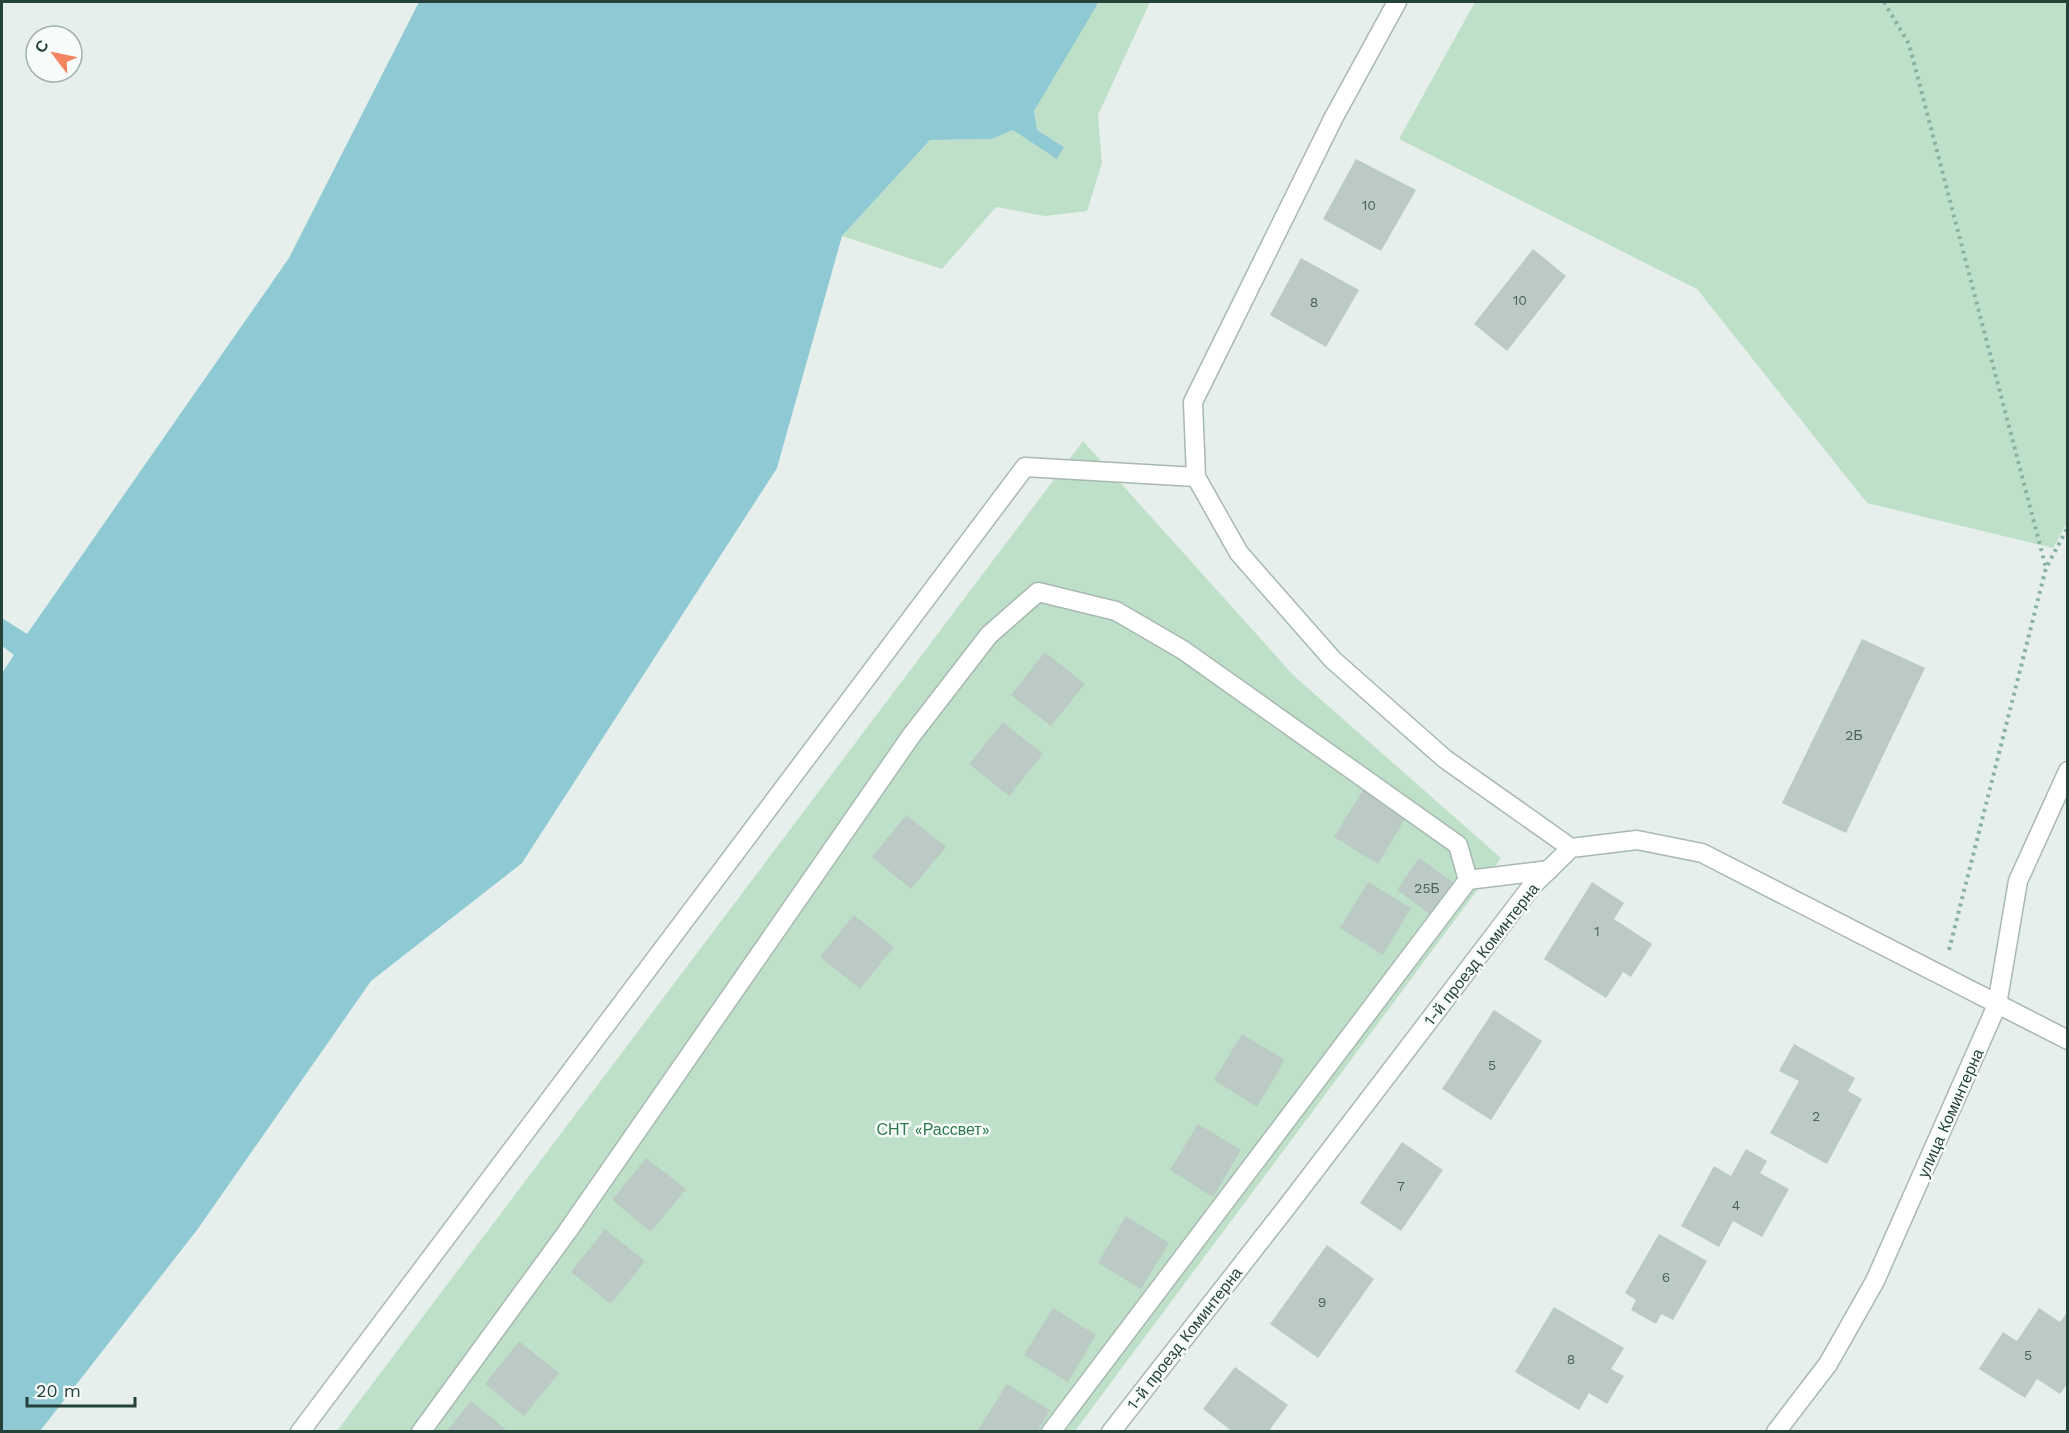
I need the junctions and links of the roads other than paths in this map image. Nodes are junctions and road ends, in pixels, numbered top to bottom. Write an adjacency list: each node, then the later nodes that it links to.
1 (1397, 2): 2 (street)
2 (1196, 477): 4 (street); 9 (street)
3 (2067, 771): 7 (street, улица Коминтерна)
4 (1571, 848): 5 (street, 1-й проезд Коминтерна); 7 (street)
5 (1549, 870): 6 (street); 12 (street, 1-й проезд Коминтерна)
6 (1468, 880): 10 (street); 11 (street)
7 (1997, 1005): 8 (street); 13 (street, улица Коминтерна)
8 (2067, 1040)
9 (300, 1431)
10 (421, 1431)
11 (1052, 1431)
12 (1111, 1431)
13 (1776, 1431)

